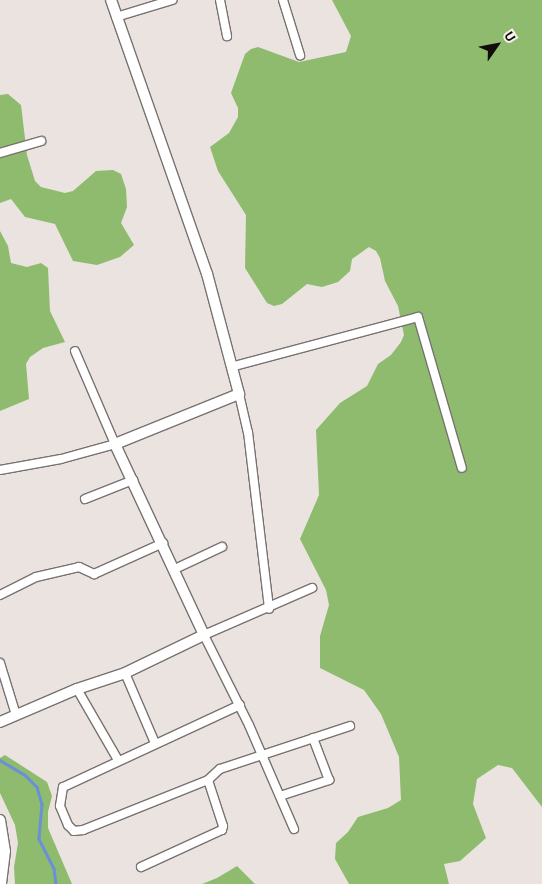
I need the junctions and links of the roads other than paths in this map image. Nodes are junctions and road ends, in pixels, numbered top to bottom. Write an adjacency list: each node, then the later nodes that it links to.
1 (111, 0): 5 (street)
2 (169, 0): 5 (street)
3 (220, 0): 6 (street)
4 (283, 0): 7 (street)
5 (116, 16): 11 (street)
6 (227, 36)
7 (300, 55)
8 (40, 141): 9 (street)
9 (0, 153)
10 (75, 352): 13 (street)
11 (234, 366): 12 (street); 14 (street)
12 (239, 394): 13 (street); 23 (street)
13 (115, 444): 15 (street); 16 (street)
14 (462, 468)
15 (0, 470)
16 (133, 480): 17 (street); 18 (street)
17 (85, 498)
18 (163, 543): 20 (street); 22 (street)
19 (222, 547): 20 (street)
20 (175, 569): 24 (street)
21 (312, 588): 23 (street)
22 (0, 594)
23 (269, 609): 24 (street)
24 (204, 635): 26 (street); 28 (street)
25 (0, 663): 29 (street)
26 (125, 673): 27 (street); 33 (street)
27 (76, 689): 29 (street); 35 (street)
28 (240, 705): 33 (street); 34 (street)
29 (16, 715): 30 (street)
30 (0, 722)
31 (350, 726): 32 (street)
32 (313, 738): 34 (street); 37 (street)
33 (155, 743): 35 (street)
34 (263, 757): 36 (street); 37 (street)
35 (118, 760): 36 (street)
36 (208, 780): 40 (street)
37 (280, 796): 39 (street)
38 (0, 820): 41 (street)
39 (294, 829)
40 (141, 866)
41 (1, 884)

